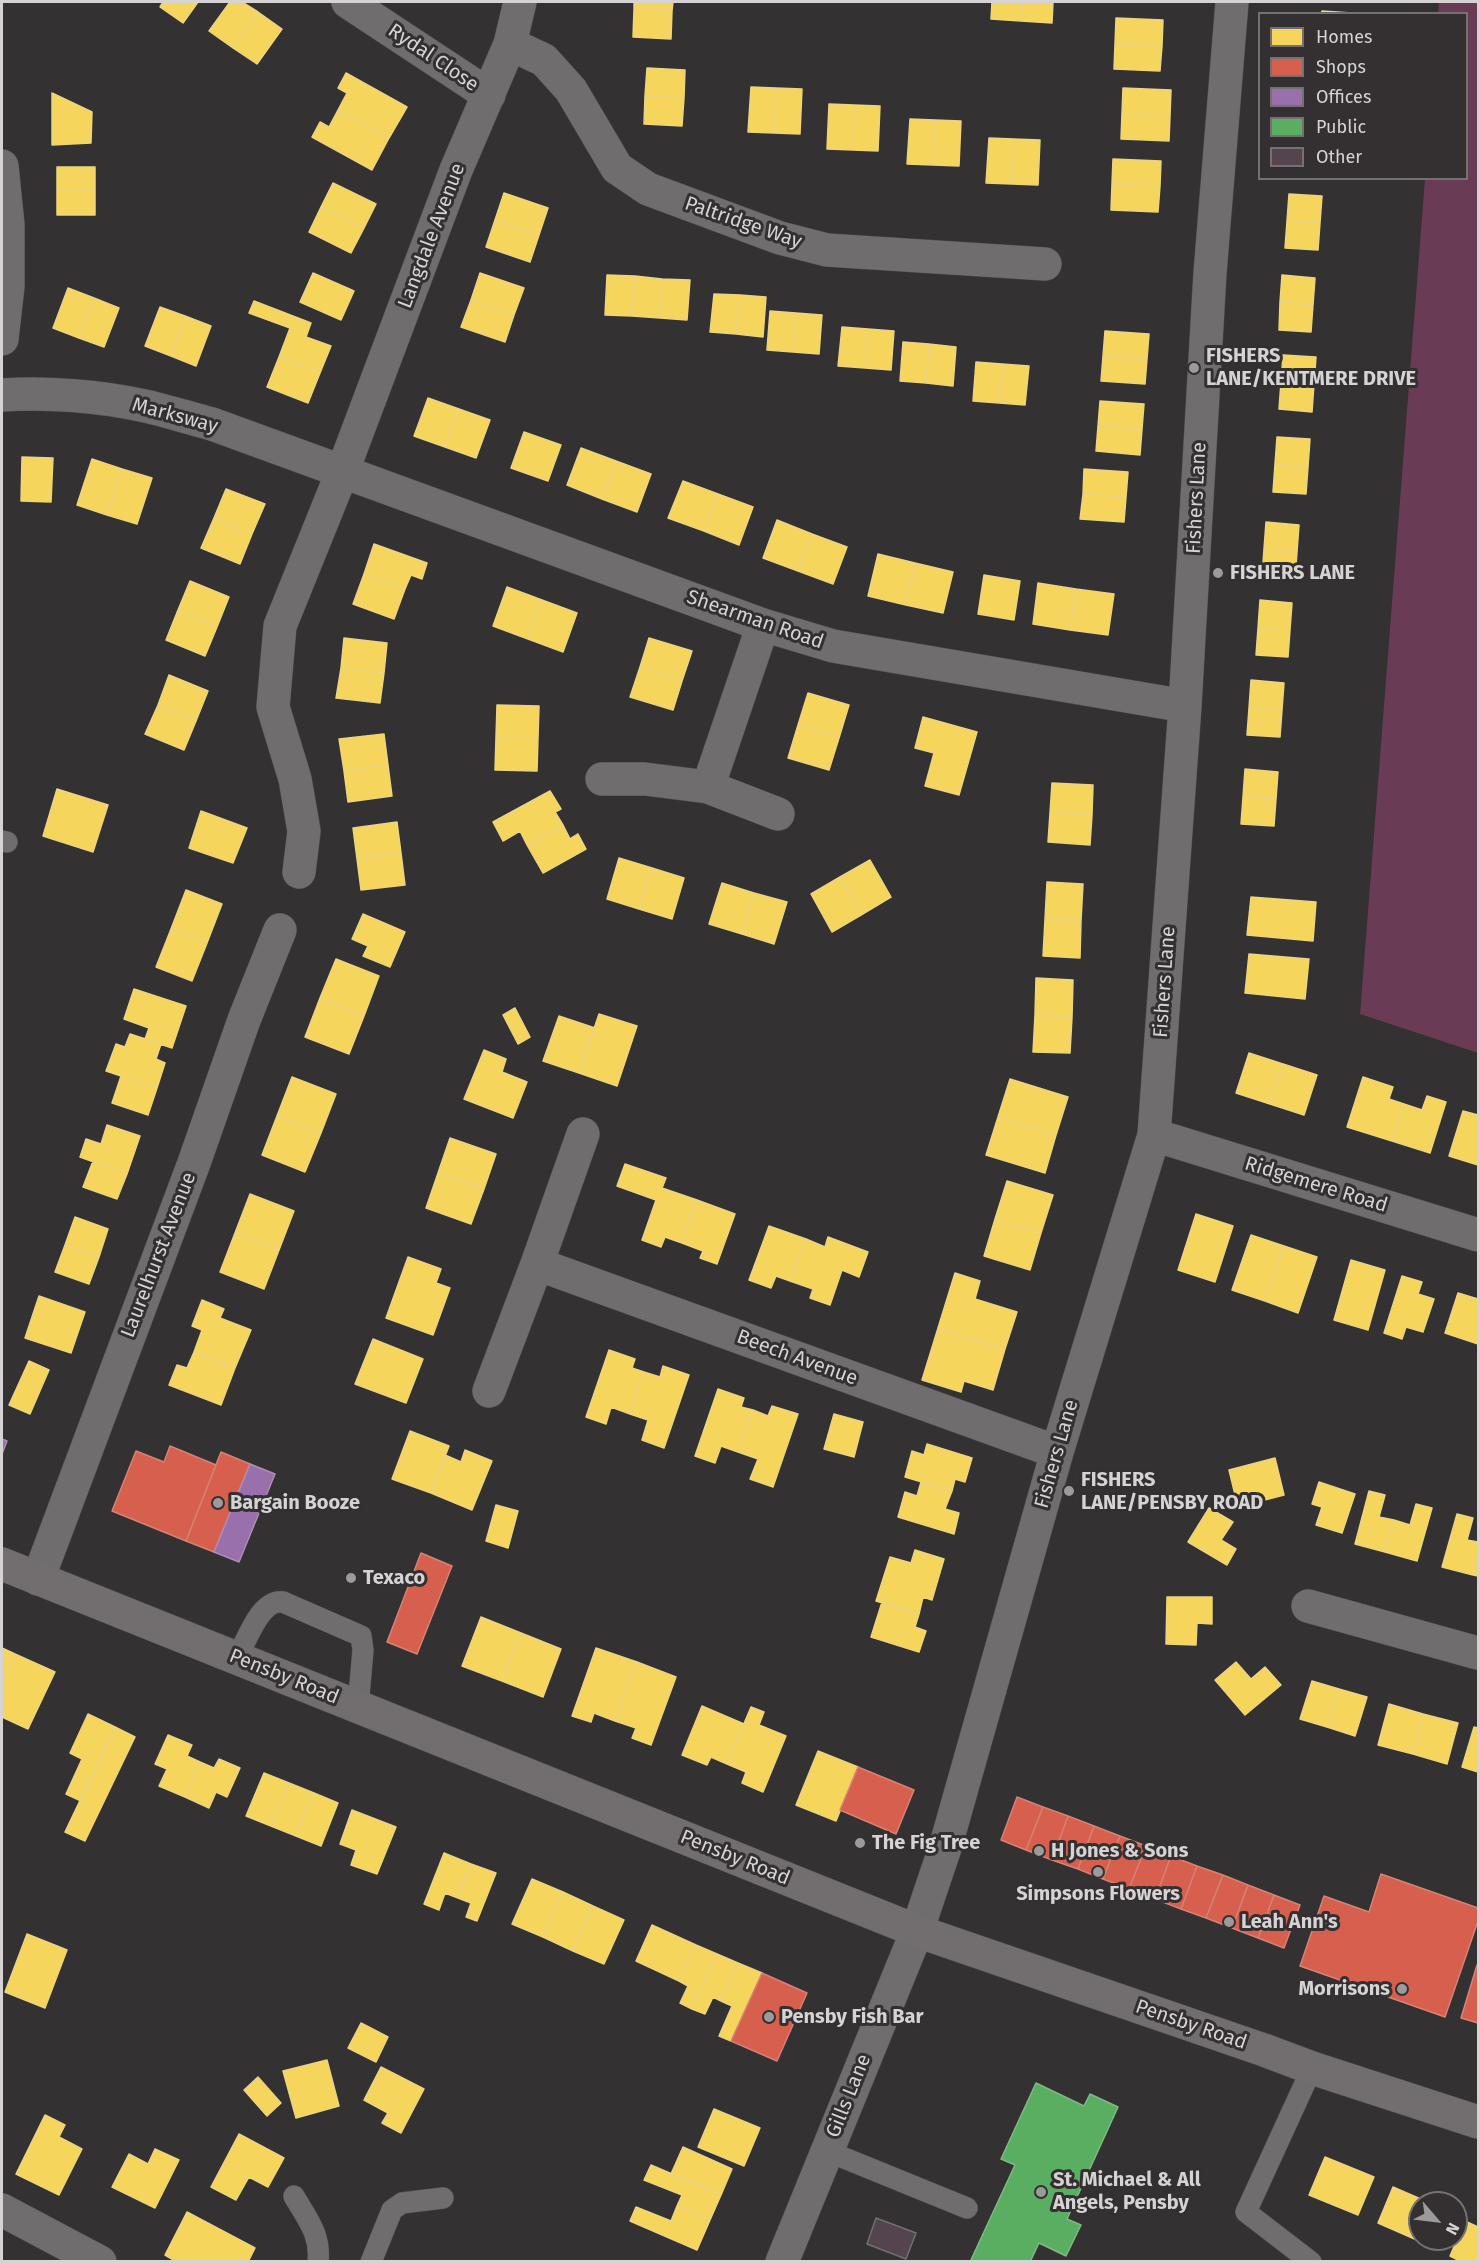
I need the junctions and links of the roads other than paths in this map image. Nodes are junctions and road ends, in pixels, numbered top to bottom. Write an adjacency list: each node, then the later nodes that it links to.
1 (348, 2): 5 (street, Rydal Close)
2 (520, 2): 4 (street, Langdale Avenue)
3 (1232, 2): 12 (street, Fishers Lane)
4 (510, 44): 5 (street, Langdale Avenue); 7 (street, Paltridge Way)
5 (489, 95): 10 (street, Langdale Avenue)
6 (2, 166): 8 (street)
7 (1046, 264)
8 (2, 339)
9 (2, 395): 10 (street, Marksway)
10 (343, 470): 11 (street, Shearman Road); 16 (street)
11 (762, 625): 12 (street, Shearman Road); 14 (street)
12 (1185, 706): 19 (street, Fishers Lane)
13 (602, 779): 14 (street)
14 (708, 787): 15 (street)
15 (778, 814)
16 (299, 872)
17 (280, 930): 25 (street, Laurelhurst Avenue)
18 (583, 1134): 21 (street)
19 (1154, 1135): 20 (street, Ridgemere Road); 23 (street, Fishers Lane)
20 (1479, 1234)
21 (537, 1264): 22 (street); 23 (street, Beech Avenue)
22 (489, 1391)
23 (1057, 1452): 30 (street, Fishers Lane)
24 (2, 1564): 25 (main road, Pensby Road)
25 (38, 1579): 28 (main road, Pensby Road)
26 (1308, 1606): 27 (street)
27 (1479, 1653)
28 (237, 1658): 29 (main road, Pensby Road); 29 (lane)
29 (358, 1707): 30 (main road, Pensby Road)
30 (917, 1931): 31 (main road, Pensby Road); 33 (street, Gills Lane)
31 (1311, 2068): 32 (main road, Pensby Road); 42 (lane)
32 (1479, 2122)
33 (827, 2151): 36 (lane); 41 (street, Gills Lane)
34 (294, 2196): 39 (lane)
35 (443, 2198): 40 (lane)
36 (967, 2208)
37 (2, 2210): 38 (street)
38 (100, 2262)
39 (318, 2262)
40 (371, 2262)
41 (782, 2262)
42 (1311, 2262)

